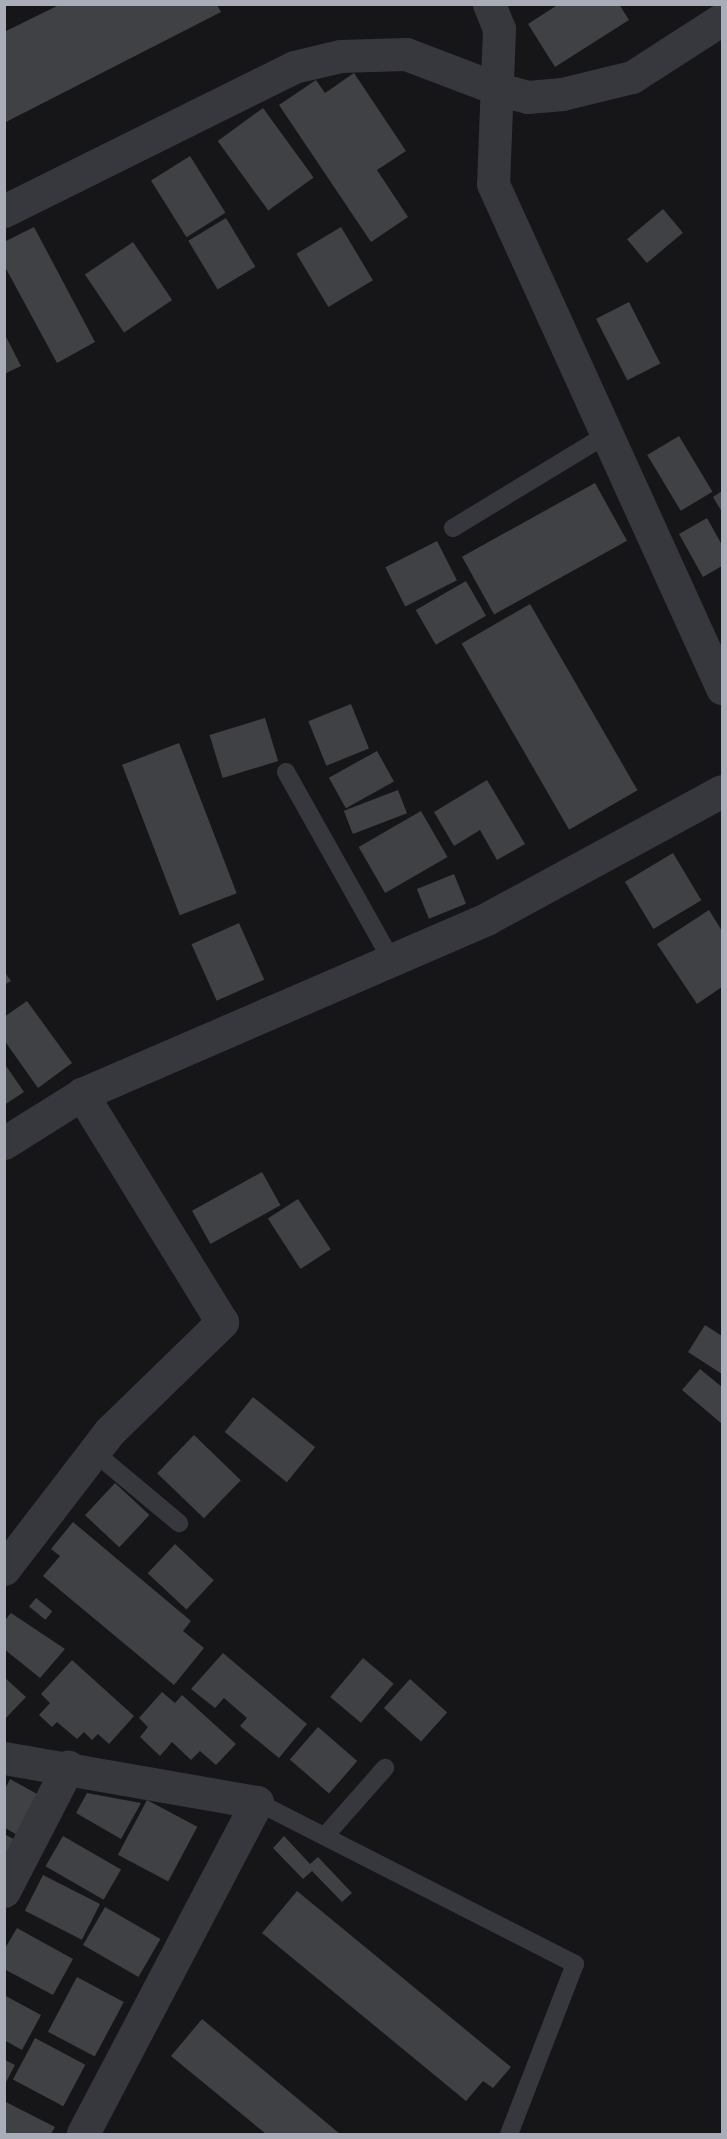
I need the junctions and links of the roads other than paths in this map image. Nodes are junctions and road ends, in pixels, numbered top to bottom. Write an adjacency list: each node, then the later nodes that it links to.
1 (489, 4): 3 (street)
2 (723, 19): 3 (street)
3 (498, 89): 4 (street); 5 (street)
4 (4, 211)
5 (606, 435): 6 (lane); 7 (street)
6 (453, 528)
7 (723, 688)
8 (286, 772): 10 (lane)
9 (723, 791): 10 (street)
10 (391, 959): 11 (street)
11 (82, 1094): 12 (street); 13 (street)
12 (4, 1143)
13 (94, 1452): 14 (lane); 15 (street)
14 (179, 1523)
15 (4, 1569)
16 (4, 1758): 17 (street)
17 (69, 1767): 19 (street); 21 (street)
18 (385, 1768): 20 (lane)
19 (257, 1802): 20 (lane); 22 (street)
20 (325, 1836): 23 (lane)
21 (4, 1892)
22 (83, 2134)
23 (509, 2134)

